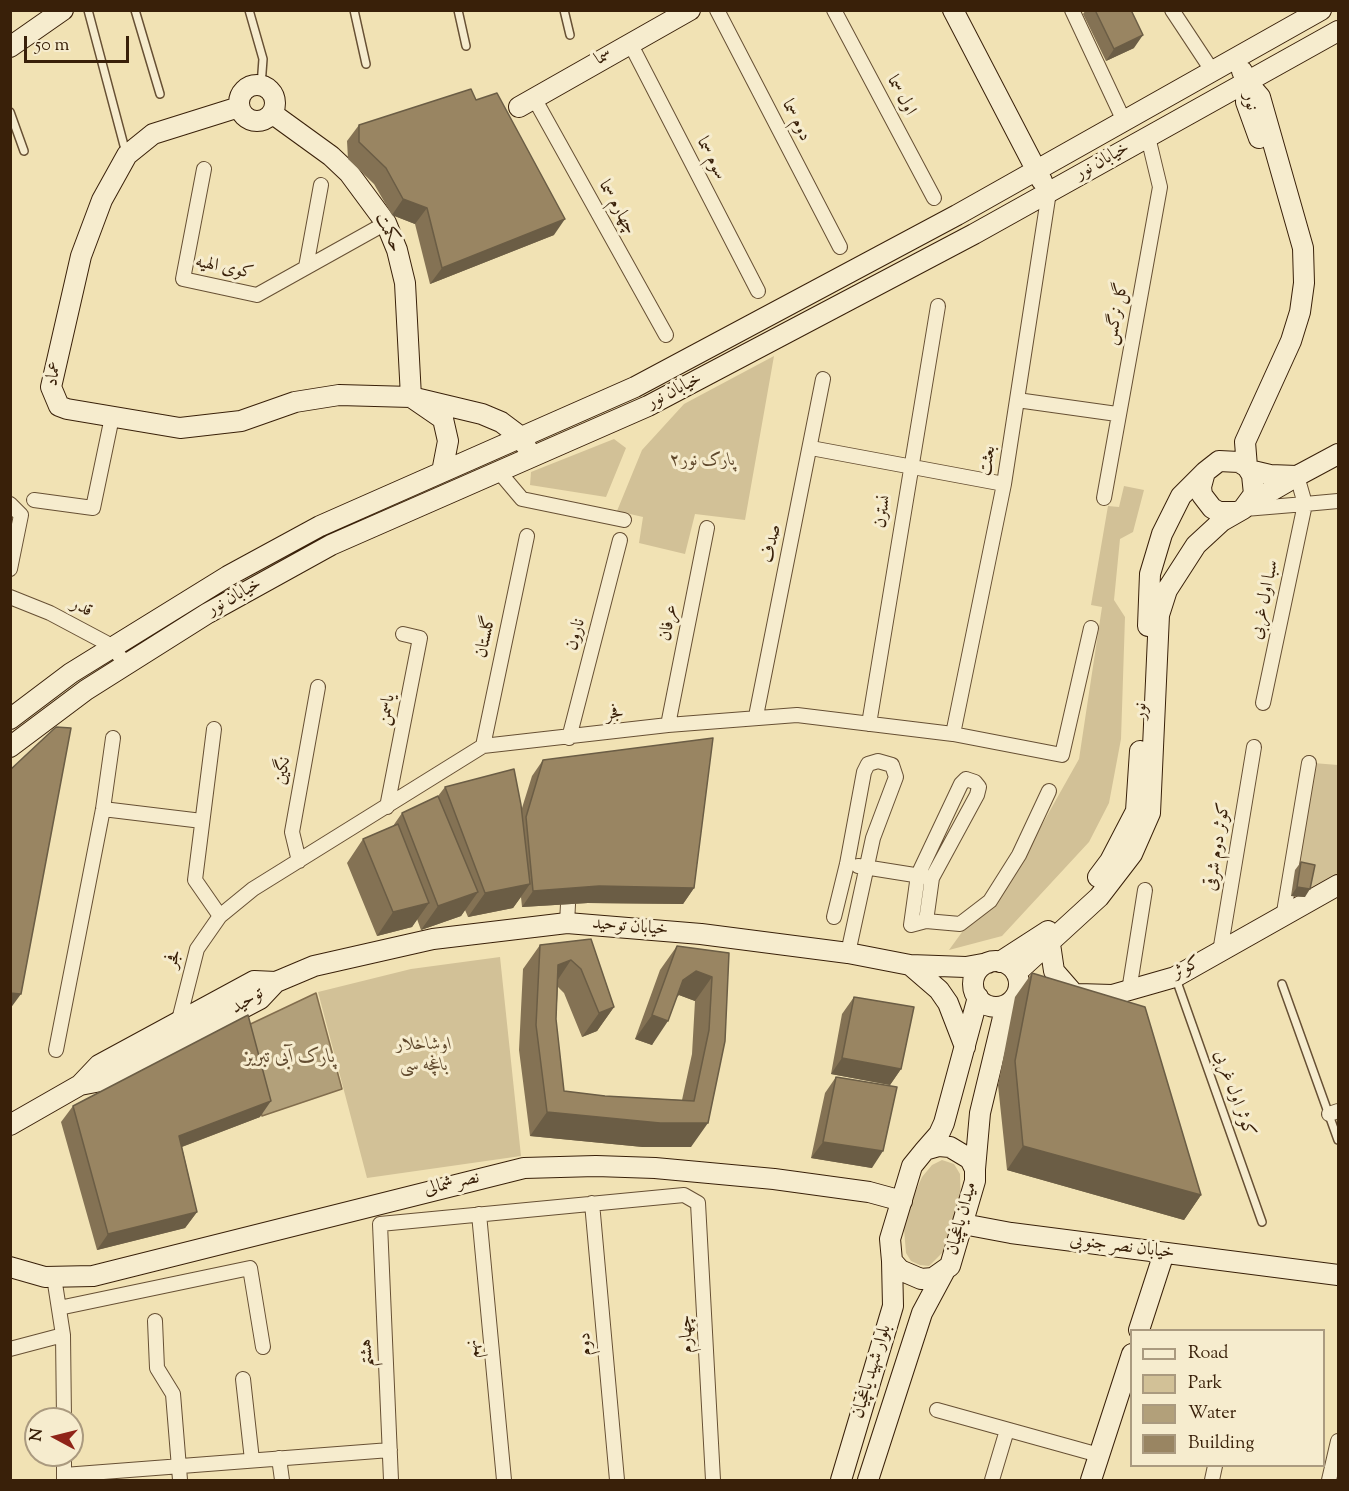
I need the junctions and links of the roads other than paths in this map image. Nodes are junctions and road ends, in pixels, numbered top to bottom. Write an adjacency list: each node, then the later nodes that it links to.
1 (63, 10): 21 (main road)
2 (88, 10): 35 (lane)
3 (135, 10): 27 (lane)
4 (249, 10): 26 (lane)
5 (354, 10): 23 (lane)
6 (458, 10): 20 (lane)
7 (564, 10): 18 (lane)
8 (690, 10): 19 (main road, سما)
9 (717, 10): 42 (street, دوم سما)
10 (834, 10): 40 (street, اول سما)
11 (1072, 10): 32 (street)
12 (1172, 10): 24 (street)
13 (1286, 10): 17 (main road)
14 (1321, 10): 17 (main road, خیابان نور)
15 (958, 15): 37 (main road)
16 (1338, 31): 25 (main road, خیابان نور)
17 (1282, 32): 22 (main road, خیابان نور)
18 (570, 35)
19 (630, 43): 28 (main road, سما); 44 (street, سوم سما)
20 (466, 46)
21 (10, 47)
22 (1237, 58): 24 (main road, خیابان نور); 25 (main road)
23 (366, 64)
24 (1213, 72): 32 (main road, خیابان نور)
25 (1247, 82): 33 (main road, خیابان نور); 57 (main road, نور); 58 (main road, نور)
26 (261, 86): 29 (main road); 31 (main road)
27 (160, 94)
28 (527, 102): 46 (street, چهارم سما)
29 (239, 107): 31 (main road); 35 (main road, عماد)
30 (10, 112): 34 (lane)
31 (273, 114): 41 (main road, حکمت)
32 (1124, 121): 37 (main road, خیابان نور)
33 (1148, 137): 39 (main road, خیابان نور); 50 (street, گل نرگس)
34 (24, 151)
35 (127, 155): 51 (main road, عماد)
36 (204, 169): 43 (street, کوی الهیه)
37 (1035, 170): 39 (main road); 52 (main road, خیابان نور)
38 (321, 185): 43 (street)
39 (1049, 192): 49 (street, بعثت); 55 (main road, خیابان نور)
40 (934, 198)
41 (386, 223): 43 (street, کوی الهیه); 48 (main road, حکمت)
42 (840, 247)
43 (306, 267)
44 (758, 291)
45 (938, 306): 56 (street, نسترن)
46 (666, 335)
47 (824, 379): 53 (street, صدف)
48 (411, 397): 51 (main road, عماد); 52 (main road); 59 (main road)
49 (1017, 400): 50 (street); 62 (street, بعثت)
50 (1117, 414): 63 (street, گل نرگس)
51 (112, 417): 64 (street)
52 (521, 437): 55 (main road); 59 (main road, خیابان نور)
53 (811, 448): 56 (street); 81 (street, صدف)
54 (1338, 454): 61 (main road, نور)
55 (532, 459): 60 (main road, خیابان نور)
56 (910, 466): 62 (street); 83 (street, نسترن)
57 (1208, 469): 58 (main road); 68 (main road); 110 (main road, نور)
58 (1248, 469): 61 (main road); 68 (main road)
59 (442, 472): 77 (main road, خیابان نور)
60 (500, 473): 69 (street); 78 (main road, خیابان نور)
61 (1297, 476): 67 (street); 68 (main road, نور)
62 (1004, 484): 86 (street, بعثت)
63 (1104, 498)
64 (34, 500)
65 (1338, 501): 67 (street)
66 (10, 504): 73 (street)
67 (1305, 504): 68 (street); 80 (street, سبا اول غربی)
68 (1241, 509): 110 (main road, نور)
69 (624, 520)
70 (707, 528): 84 (street, عرفان)
71 (527, 536): 89 (street, گلستان)
72 (620, 540): 88 (street, نارون)
73 (10, 569)
74 (10, 597): 77 (street, قدر)
75 (1091, 628): 86 (street, فجر)
76 (403, 634): 94 (street, یاسمن)
77 (112, 646): 78 (street, قدر); 82 (main road, خیابان نور)
78 (126, 665): 90 (main road, خیابان نور)
79 (318, 687): 97 (street, نگین)
80 (1263, 704)
81 (756, 716): 83 (street, فجر); 84 (street, فجر)
82 (10, 718)
83 (869, 724): 86 (street, فجر)
84 (668, 725): 88 (street, فجر)
85 (214, 729): 96 (street)
86 (953, 734)
87 (113, 738): 95 (street)
88 (569, 738): 89 (street, فجر)
89 (483, 746): 94 (street, فجر)
90 (10, 747)
91 (1254, 747): 111 (street, کوثر دوم شرقی)
92 (1309, 763): 107 (street)
93 (1049, 791): 108 (street)
94 (387, 807): 97 (street, فجر)
95 (102, 809): 96 (street); 127 (street)
96 (202, 821): 105 (street)
97 (299, 861): 105 (street, فجر)
98 (848, 864): 99 (street); 99 (street); 106 (street)
99 (866, 867): 100 (street); 112 (street)
100 (918, 875): 102 (street); 102 (street); 108 (street)
101 (570, 877): 109 (street)
102 (933, 878): 108 (street)
103 (1338, 885): 107 (main road, کوثر)
104 (1145, 890): 119 (street)
105 (220, 916): 124 (street, فجر)
106 (834, 917)
107 (1283, 918): 111 (main road, کوثر)
108 (926, 921)
109 (567, 922): 112 (main road, خیابان توحید); 116 (main road, خیابان توحید)
110 (1047, 940): 114 (main road); 120 (main road)
111 (1220, 952): 115 (main road, کوثر)
112 (848, 953): 113 (main road, خیابان توحید)
113 (909, 965): 114 (main road, خیابان توحید); 118 (main road); 126 (main road)
114 (1006, 971): 118 (main road); 120 (main road, کوثر); 122 (main road)
115 (1175, 976): 119 (main road, کوثر); 136 (lane, کوثر اول غربی)
116 (276, 982): 124 (main road, توحید)
117 (1282, 984): 128 (lane)
118 (976, 990): 122 (main road); 126 (main road)
119 (1130, 991): 120 (main road, کوثر)
120 (1074, 994): 121 (main road)
121 (1047, 1003)
122 (1006, 1005): 125 (main road)
123 (1022, 1017): 125 (main road)
124 (184, 1028): 129 (main road, توحید)
125 (999, 1036): 132 (main road)
126 (965, 1047): 131 (main road)
127 (56, 1050)
128 (1334, 1113): 130 (lane)
129 (13, 1122)
130 (1338, 1140)
131 (925, 1150): 132 (main road, میدان یاغچیان); 133 (main road)
132 (975, 1168): 137 (main road, میدان یاغچیان)
133 (902, 1200): 139 (main road); 144 (main road, نصر شمالی)
134 (592, 1203): 135 (street); 168 (street, دوم); 169 (street, چهارم)
135 (479, 1214): 158 (street, هشتم); 167 (street, نهم)
136 (1263, 1222)
137 (963, 1224): 138 (main road, خیابان نصر جنوبی); 142 (main road, میدان یاغچیان)
138 (1164, 1253): 141 (main road, خیابان نصر جنوبی); 148 (main road)
139 (892, 1261): 142 (main road, میدان یاغچیان); 170 (main road, بلوار شهید یاغچیان)
140 (10, 1267): 144 (main road, نصر شمالی)
141 (1280, 1270): 143 (main road, خیابان نصر جنوبی); 145 (main road, خیابان نصر جنوبی)
142 (944, 1272): 171 (main road, بلوار شهید یاغچیان)
143 (1338, 1275)
144 (54, 1277): 146 (street)
145 (1338, 1285)
146 (59, 1308): 149 (street); 150 (street)
147 (155, 1321): 162 (street)
148 (1139, 1329)
149 (63, 1335): 151 (street); 154 (street)
150 (263, 1347)
151 (10, 1349)
152 (1130, 1357): 159 (main road)
153 (243, 1379): 161 (street)
154 (64, 1407)
155 (937, 1410): 156 (street)
156 (1007, 1430): 159 (street); 172 (street)
157 (1338, 1441): 174 (street)
158 (390, 1450): 160 (street); 166 (street, هشتم)
159 (1099, 1455): 173 (main road)
160 (279, 1458): 161 (street); 165 (street)
161 (252, 1460): 162 (street)
162 (179, 1466): 163 (street); 164 (street)
163 (64, 1478)
164 (180, 1480)
165 (282, 1480)
166 (391, 1480)
167 (504, 1480)
168 (617, 1480)
169 (713, 1480)
170 (841, 1480)
171 (868, 1480)
172 (992, 1480)
173 (1091, 1480)
174 (1329, 1480)

